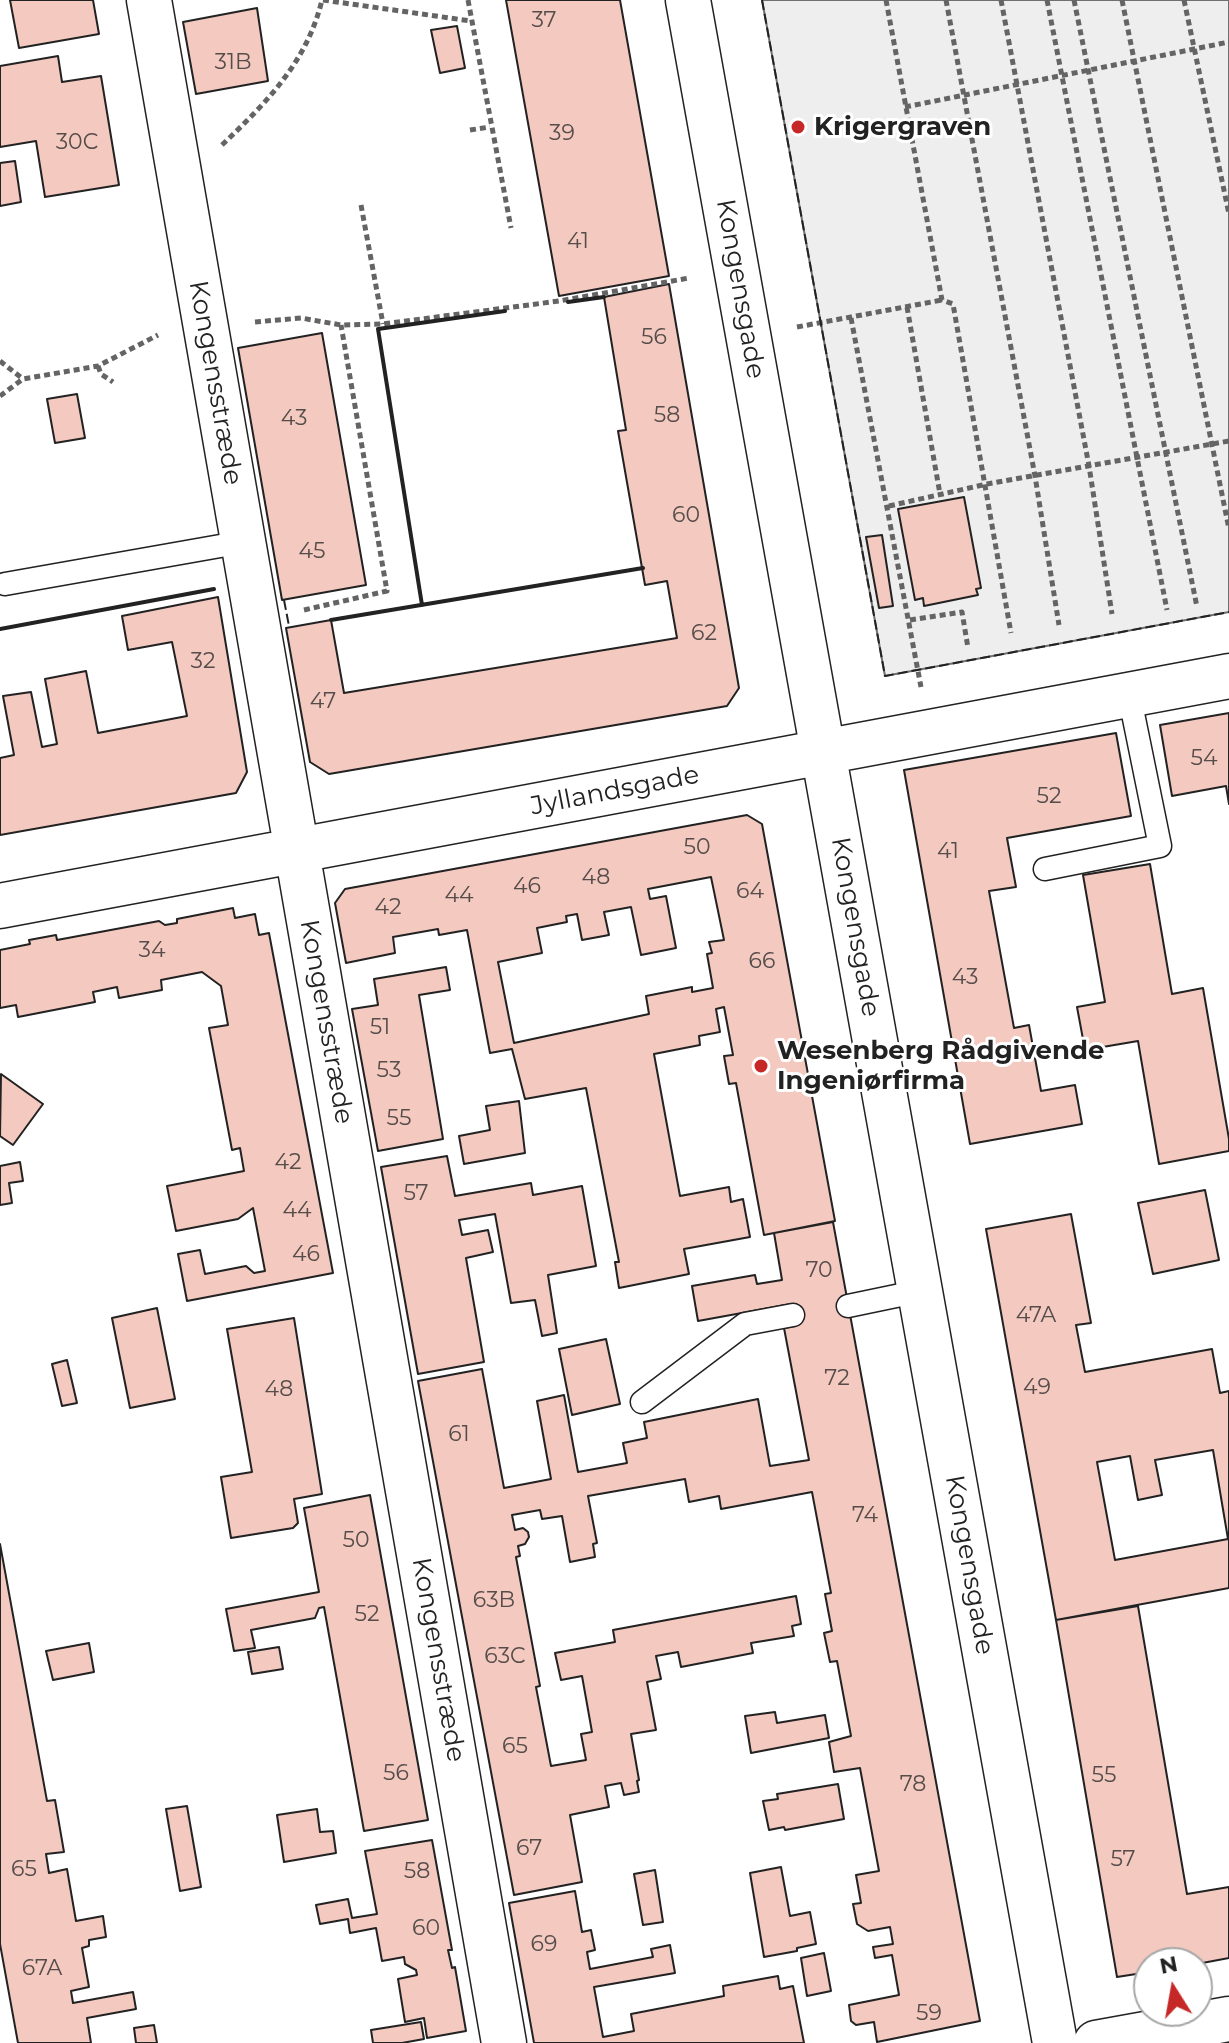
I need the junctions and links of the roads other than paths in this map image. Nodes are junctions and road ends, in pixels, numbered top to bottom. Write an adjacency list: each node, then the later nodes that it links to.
1 (149, 0): 3 (street, Kongensstræde)
2 (688, 0): 7 (street, Kongensgade)
3 (243, 542): 4 (lane); 8 (street, Kongensstræde)
4 (5, 584)
5 (1229, 676): 6 (street, Jyllandsgade)
6 (1129, 694): 7 (street, Jyllandsgade); 9 (lane)
7 (823, 751): 8 (street, Jyllandsgade); 11 (street, Kongensgade)
8 (297, 851): 10 (street, Jyllandsgade); 16 (street, Kongensstræde)
9 (1045, 869)
10 (0, 906)
11 (920, 1291): 12 (lane); 17 (street, Kongensgade)
12 (848, 1306)
13 (793, 1315): 14 (lane)
14 (642, 1402)
15 (1229, 2019): 18 (street)
16 (504, 2043)
17 (1055, 2043)
18 (1096, 2043)

